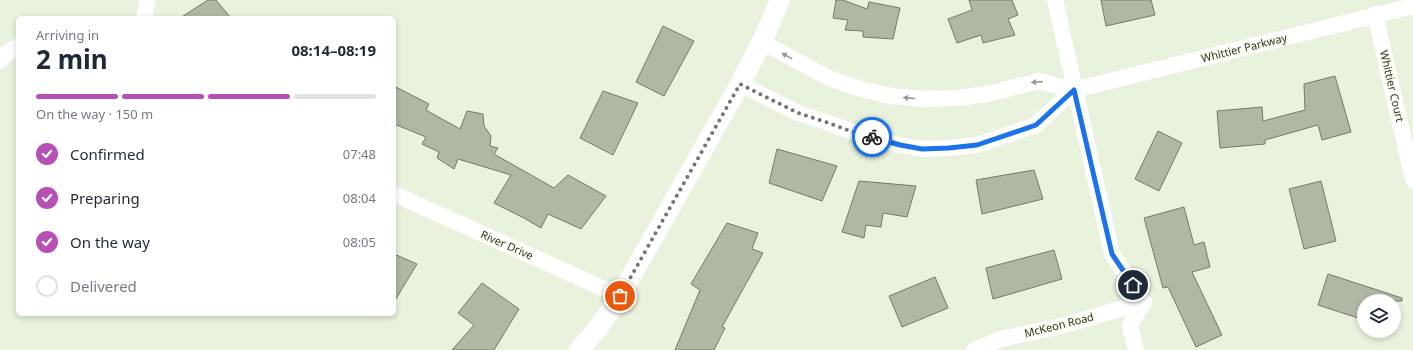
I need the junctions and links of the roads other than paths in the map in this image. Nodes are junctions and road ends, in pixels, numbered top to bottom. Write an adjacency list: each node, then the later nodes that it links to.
1 (148, 0): 6 (street)
2 (780, 0): 7 (street)
3 (1055, 0): 11 (street)
4 (1413, 6): 5 (street, Whittier Parkway)
5 (1375, 14): 11 (street, Whittier Parkway); 12 (street, Whittier Court)
6 (144, 16)
7 (762, 42): 10 (street); 11 (street, Whittier Parkway, one-way to 7)
8 (16, 47): 9 (street)
9 (0, 61)
10 (740, 84): 11 (street, Whittier Parkway); 14 (street)
11 (1074, 90): 15 (street)
12 (1413, 180)
13 (396, 195): 14 (street, River Drive)
14 (620, 296): 16 (street)
15 (1144, 302): 17 (street, McKeon Road); 18 (street)
16 (579, 350)
17 (974, 350)
18 (1136, 350)

